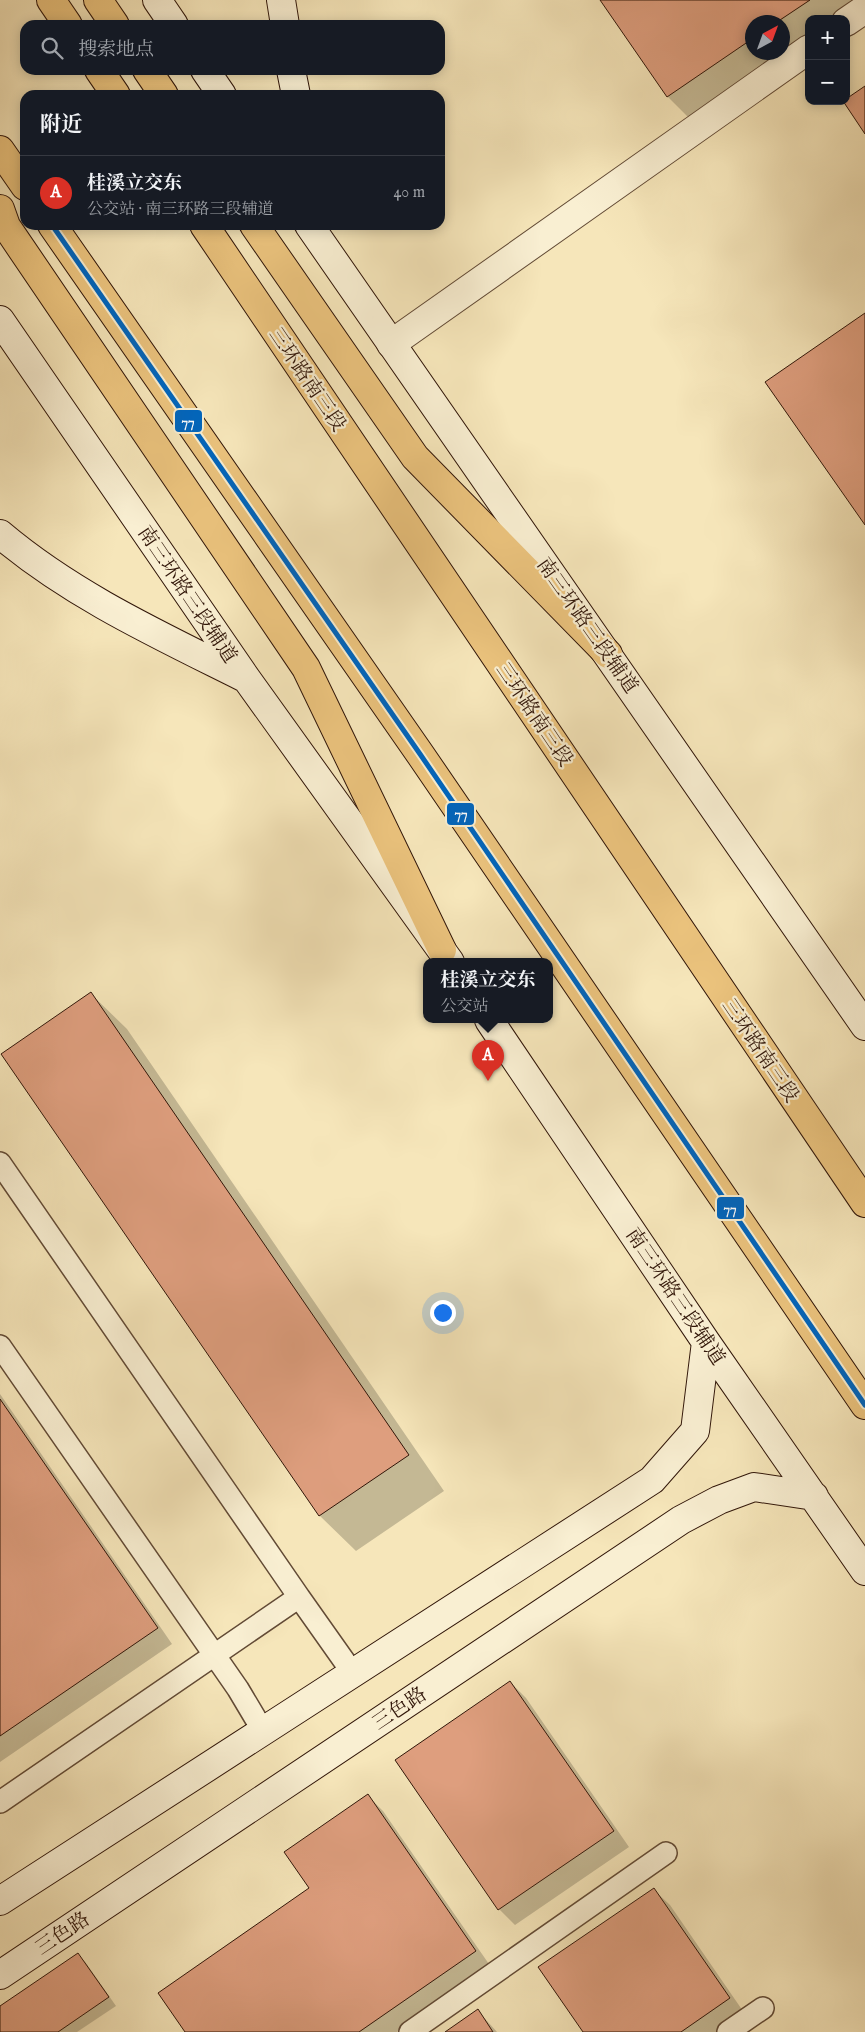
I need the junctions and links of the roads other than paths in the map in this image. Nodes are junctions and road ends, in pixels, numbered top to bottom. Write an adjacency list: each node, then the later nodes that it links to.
1 (51, 0): 7 (highway)
2 (98, 0): 8 (highway)
3 (158, 0): 9 (street)
4 (281, 0): 10 (street)
5 (865, 9): 6 (street)
6 (850, 19)
7 (65, 20)
8 (112, 20)
9 (171, 20)
10 (284, 20)
11 (805, 52): 28 (street)
12 (102, 75): 16 (highway)
13 (150, 75): 17 (highway)
14 (208, 75): 18 (street)
15 (292, 75): 19 (street)
16 (113, 90)
17 (161, 90)
18 (219, 90)
19 (295, 90)
20 (0, 150): 21 (highway)
21 (20, 179)
22 (0, 209): 32 (highway)
23 (55, 230): 39 (highway)
24 (207, 230): 36 (highway, 三环路南三段)
25 (257, 230): 30 (highway)
26 (324, 238): 28 (street, 南三环路三段辅道)
27 (0, 320): 31 (street, 南三环路三段辅道)
28 (391, 344): 30 (street, 南三环路三段辅道)
29 (0, 534): 31 (street)
30 (608, 654): 34 (street, 南三环路三段辅道)
31 (246, 678): 32 (street, 南三环路三段辅道)
32 (446, 956)
33 (491, 1023): 37 (street, 南三环路三段辅道)
34 (865, 1026)
35 (0, 1164): 42 (lane)
36 (865, 1203)
37 (706, 1342): 40 (street, 南三环路三段辅道); 44 (street)
38 (0, 1346): 43 (lane)
39 (865, 1405)
40 (814, 1496): 41 (street, 南三环路三段辅道); 49 (street, 三色路)
41 (865, 1571)
42 (299, 1597): 43 (lane); 44 (lane)
43 (215, 1656): 45 (lane); 46 (lane)
44 (352, 1672): 45 (street)
45 (263, 1731): 48 (street)
46 (0, 1802)
47 (666, 1853): 51 (lane)
48 (0, 1901)
49 (0, 1974)
50 (763, 2008): 52 (lane)
51 (410, 2032)
52 (728, 2032)

